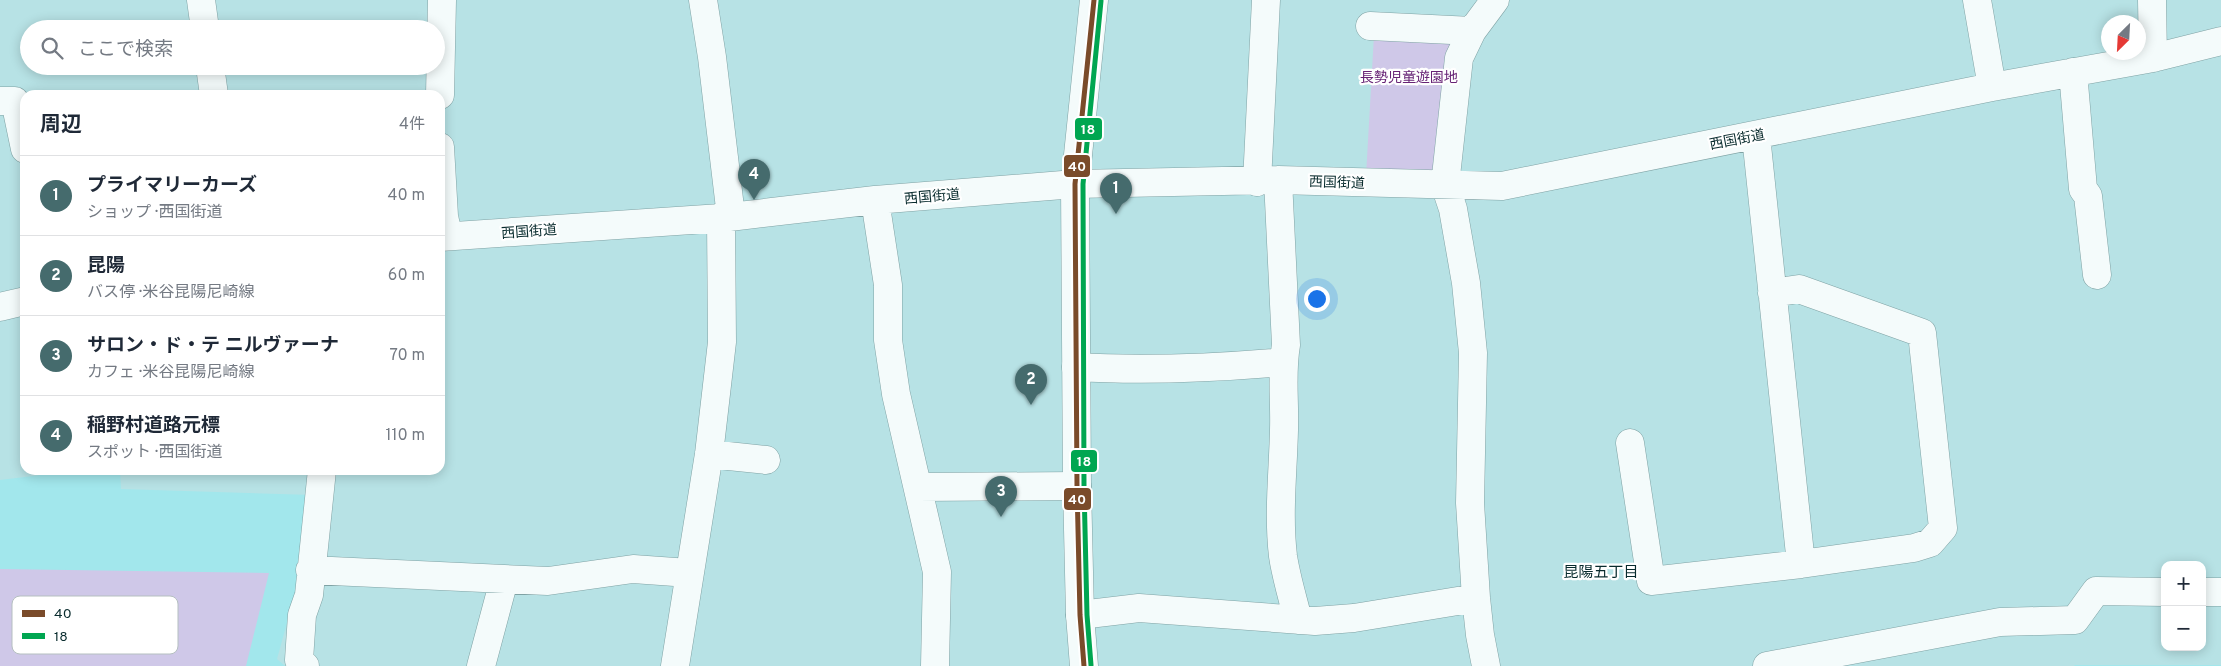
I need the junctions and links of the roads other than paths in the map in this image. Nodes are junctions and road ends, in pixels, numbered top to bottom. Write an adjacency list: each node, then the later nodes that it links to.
1 (201, 0): 9 (street)
2 (442, 0): 10 (street)
3 (703, 0): 28 (street)
4 (1094, 0): 25 (street)
5 (1266, 0): 24 (street)
6 (1495, 0): 12 (street)
7 (1977, 0): 18 (street)
8 (2152, 0): 14 (street)
9 (204, 20)
10 (442, 20)
11 (1370, 26): 12 (street)
12 (1472, 31): 26 (street)
13 (2221, 41): 14 (street, 西国街道)
14 (2153, 58): 15 (street, 西国街道)
15 (2073, 72): 18 (street, 西国街道); 30 (street)
16 (211, 75): 19 (street)
17 (440, 75): 20 (street)
18 (1992, 87): 23 (street, 西国街道)
19 (213, 90)
20 (440, 90)
21 (0, 101): 22 (street)
22 (20, 125)
23 (1756, 136): 26 (street, 西国街道); 31 (street)
24 (1268, 181): 25 (street, 西国街道); 26 (street, 西国街道); 34 (street)
25 (1075, 184): 27 (street, 西国街道); 35 (street)
26 (1445, 185): 49 (street)
27 (875, 200): 28 (street, 西国街道); 41 (street)
28 (721, 218): 29 (street, 西国街道); 37 (street)
29 (445, 236)
30 (2096, 275)
31 (1772, 293): 42 (street); 42 (street)
32 (20, 303): 33 (street)
33 (0, 307)
34 (1283, 362): 35 (street); 51 (street)
35 (1076, 367): 40 (street)
36 (1630, 443): 42 (street)
37 (709, 454): 38 (street); 44 (street)
38 (766, 460)
39 (321, 475): 43 (street)
40 (1077, 486): 41 (street); 50 (street)
41 (918, 487): 56 (street)
42 (1801, 564)
43 (310, 570): 45 (street); 53 (street)
44 (689, 573): 45 (street); 55 (street)
45 (504, 580): 54 (street)
46 (2161, 592): 52 (street)
47 (2206, 592): 48 (street)
48 (2221, 592)
49 (1476, 598): 51 (street); 58 (street)
50 (1080, 615): 51 (street); 57 (street)
51 (1298, 620)
52 (1781, 665)
53 (305, 666)
54 (481, 666)
55 (675, 666)
56 (935, 666)
57 (1084, 666)
58 (1486, 666)

